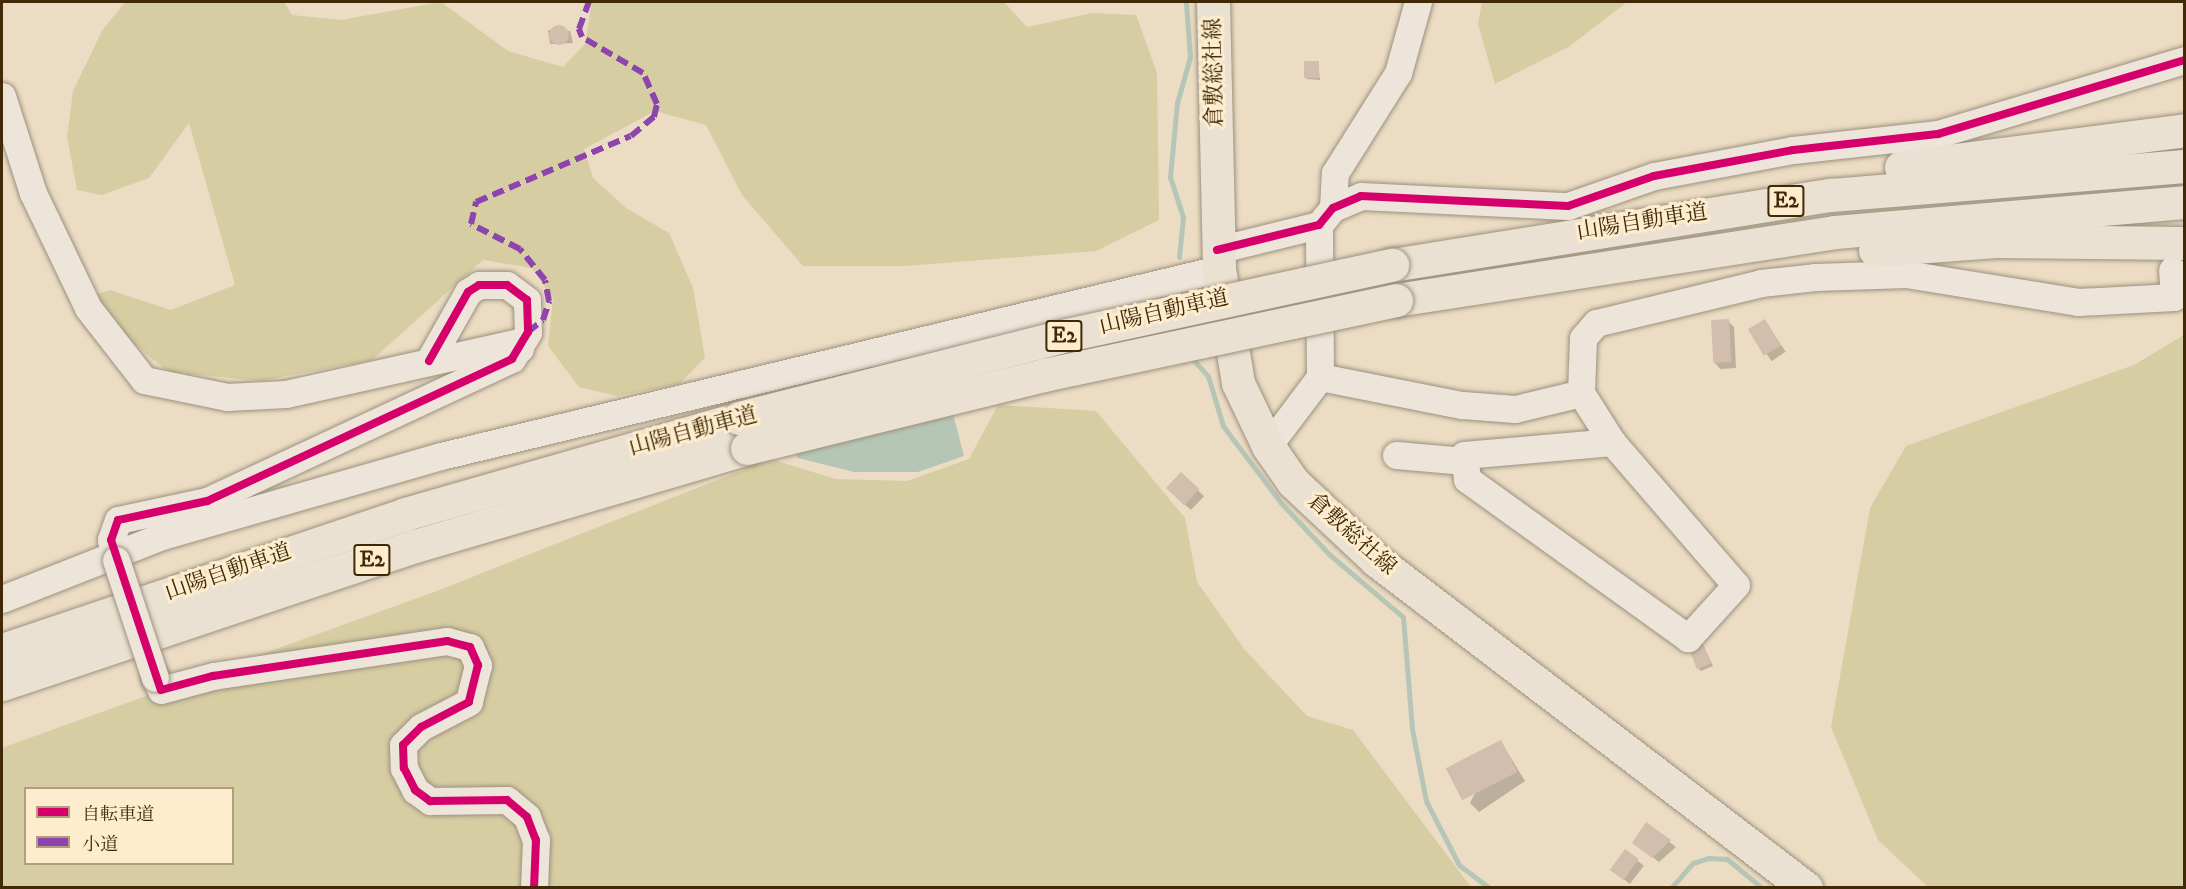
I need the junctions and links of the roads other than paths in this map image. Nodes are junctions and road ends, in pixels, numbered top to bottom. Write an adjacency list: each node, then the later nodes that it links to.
1 (1213, 2): 11 (main road, 倉敷総社線)
2 (1418, 2): 8 (street)
3 (2184, 60): 8 (street)
4 (2, 96): 14 (street)
5 (2184, 130): 9 (main road)
6 (2184, 166): 9 (main road, 山陽自動車道 / E2)
7 (2184, 202): 12 (main road, 山陽自動車道 / E2)
8 (1326, 216): 11 (street); 15 (street)
9 (1540, 238): 17 (main road, 山陽自動車道 / E2, bridge)
10 (2178, 256): 12 (main road); 16 (street)
11 (1218, 260): 19 (main road, 倉敷総社線); 22 (street)
12 (1544, 275): 17 (main road, 山陽自動車道 / E2, bridge)
13 (520, 349): 14 (street); 14 (street); 22 (street)
14 (429, 361)
15 (1320, 377): 16 (street); 19 (street)
16 (1581, 393): 18 (street)
17 (743, 433): 24 (main road, 山陽自動車道 / E2); 25 (main road, 山陽自動車道 / E2)
18 (1612, 442): 21 (street); 21 (street)
19 (1268, 446): 27 (main road, 倉敷総社線)
20 (1396, 455): 21 (street)
21 (1465, 461)
22 (115, 556): 23 (street); 26 (street, bridge)
23 (2, 599)
24 (2, 651)
25 (2, 684)
26 (534, 888)
27 (1806, 888)

